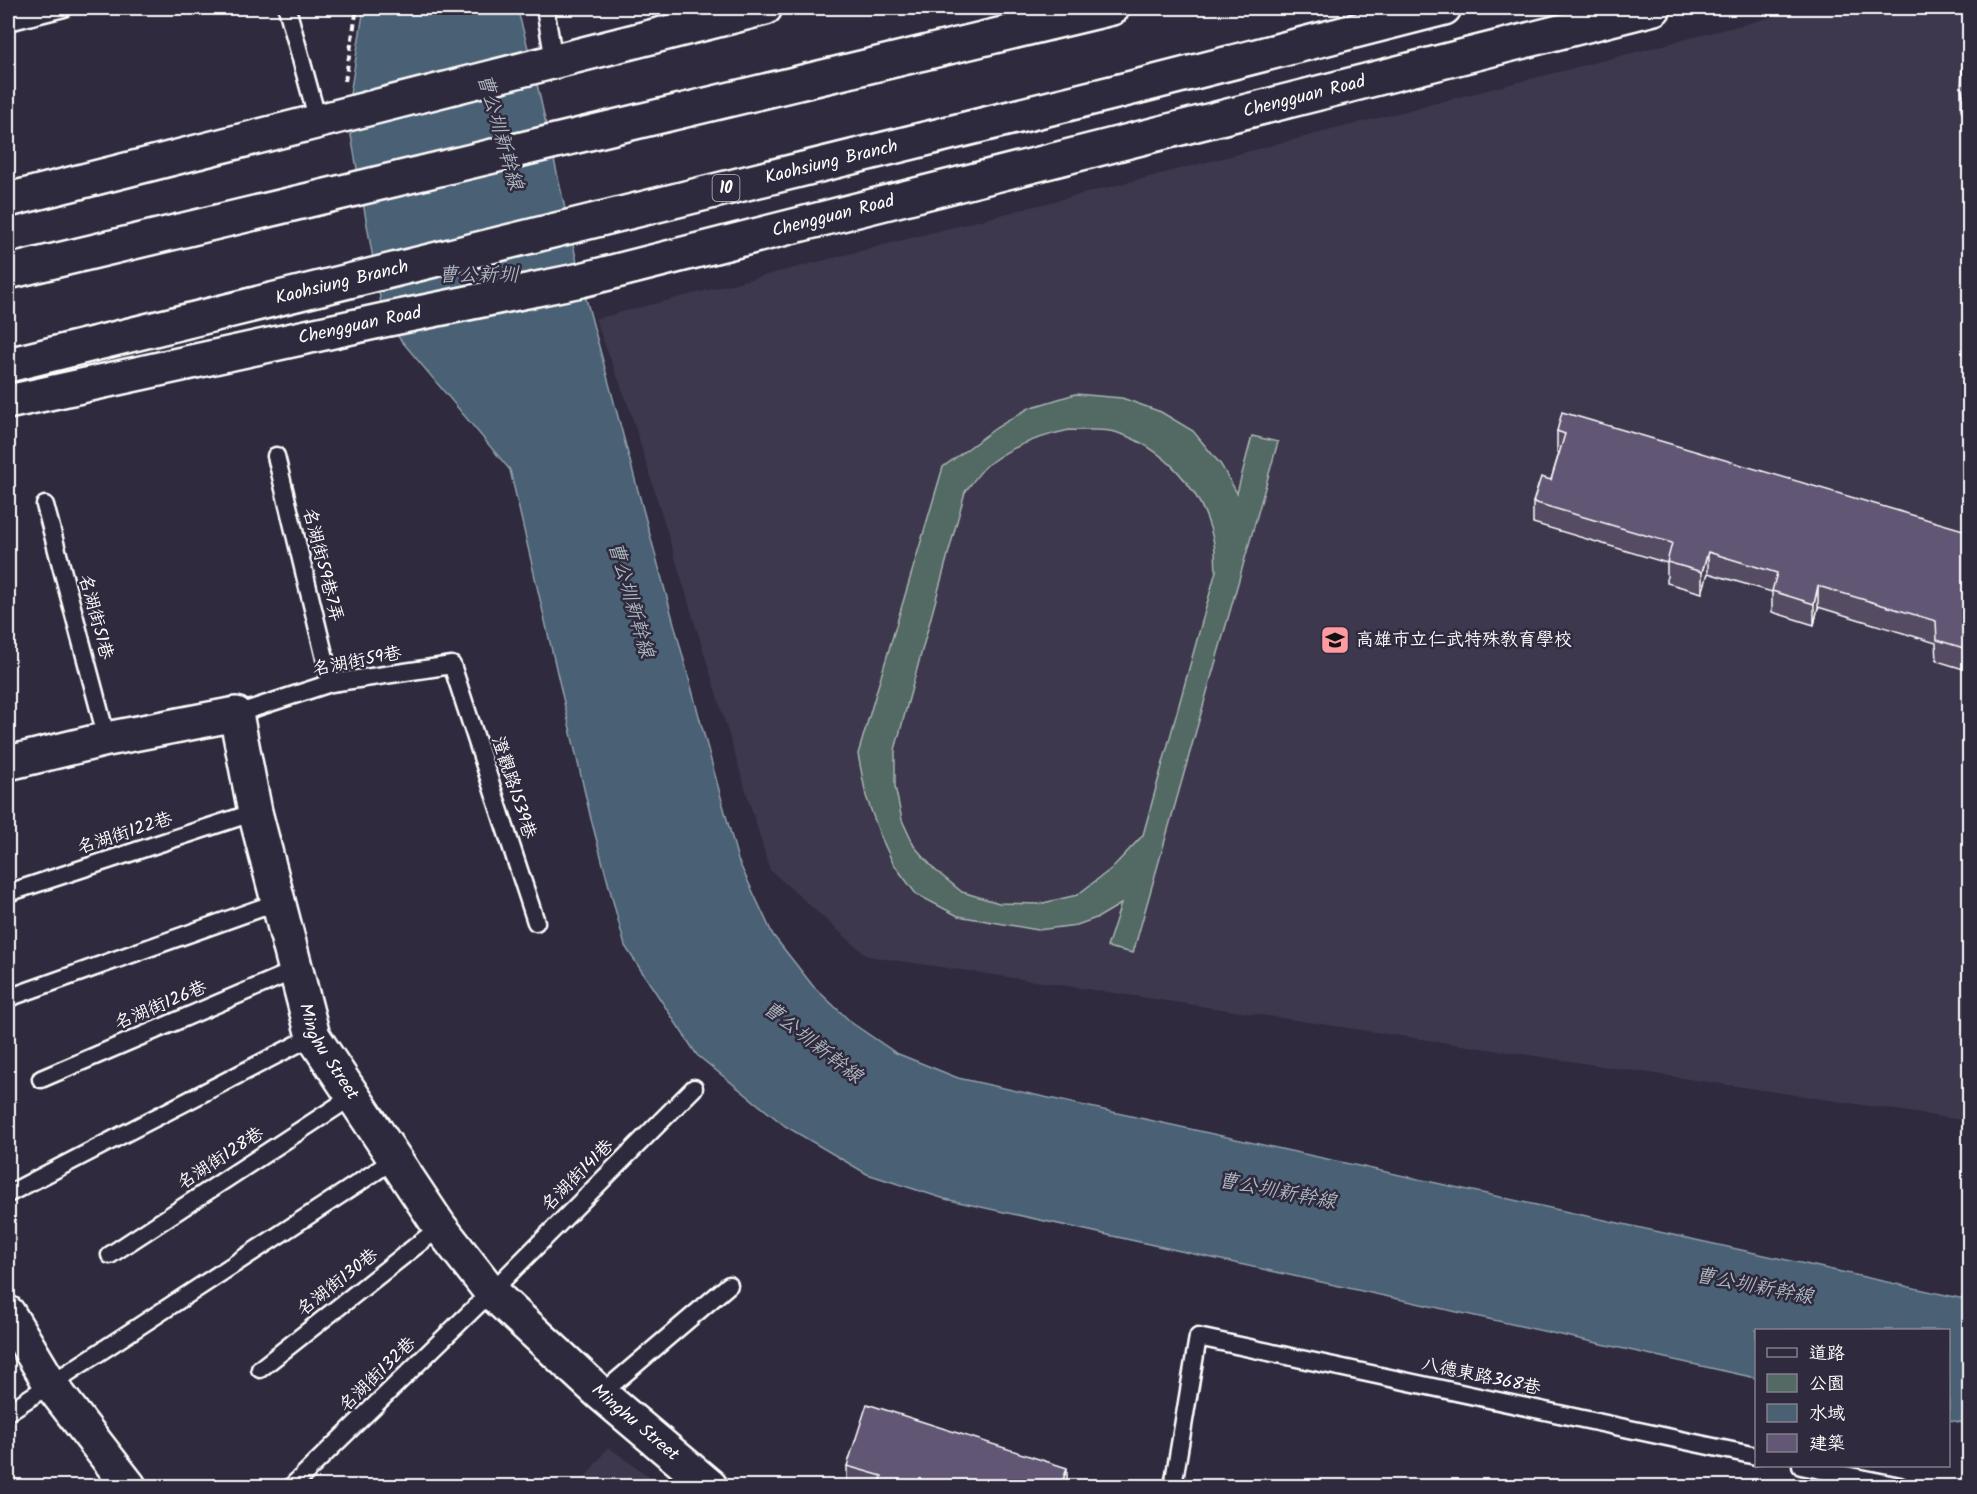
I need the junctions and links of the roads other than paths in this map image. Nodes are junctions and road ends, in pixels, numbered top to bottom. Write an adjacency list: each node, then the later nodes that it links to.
1 (64, 8): 8 (lane)
2 (287, 8): 10 (lane)
3 (545, 8): 9 (lane)
4 (765, 8): 9 (main road)
5 (1113, 8): 12 (main road)
6 (1444, 8): 13 (main road, Kaohsiung Branch / 10)
7 (1654, 8): 14 (main road, Chengguan Road)
8 (8, 22)
9 (543, 64): 10 (main road)
10 (335, 116): 11 (main road)
11 (8, 200)
12 (8, 272)
13 (8, 365)
14 (8, 402)
15 (276, 456): 18 (lane, 名湖街59巷7弄)
16 (45, 505): 20 (lane, 名湖街51巷)
17 (452, 665): 18 (lane, 名湖街59巷); 25 (lane, 澄觀路1539巷)
18 (331, 683): 19 (lane, 名湖街59巷)
19 (236, 714): 20 (main road); 22 (main road, Minghu Street)
20 (107, 739): 21 (main road)
21 (8, 763)
22 (255, 812): 23 (lane, 名湖街122巷); 24 (main road, Minghu Street)
23 (8, 893)
24 (278, 902): 26 (main road, Minghu Street); 27 (lane)
25 (536, 922)
26 (296, 970): 28 (main road, Minghu Street); 29 (lane, 名湖街126巷)
27 (8, 998)
28 (313, 1036): 31 (main road, Minghu Street); 33 (lane)
29 (41, 1078)
30 (694, 1088): 37 (lane, 名湖街141巷)
31 (353, 1096): 32 (main road, Minghu Street); 35 (lane, 名湖街128巷)
32 (395, 1159): 34 (main road, Minghu Street); 40 (lane)
33 (8, 1194)
34 (440, 1227): 37 (main road, Minghu Street); 39 (lane, 名湖街130巷)
35 (110, 1255)
36 (729, 1285): 41 (lane)
37 (491, 1292): 41 (main road, Minghu Street); 47 (lane, 名湖街132巷)
38 (8, 1313): 40 (main road)
39 (260, 1369)
40 (51, 1385): 42 (lane); 46 (main road)
41 (601, 1394): 48 (main road, Minghu Street)
42 (8, 1412)
43 (1755, 1456): 49 (lane, 八德東路368巷)
44 (1806, 1467): 45 (lane)
45 (1873, 1484): 50 (lane)
46 (129, 1486)
47 (292, 1486)
48 (710, 1486)
49 (1173, 1486)
50 (1900, 1486)

